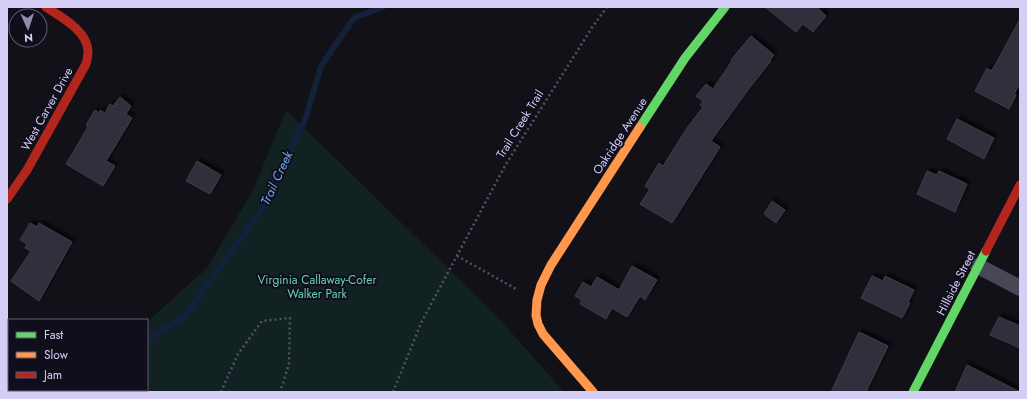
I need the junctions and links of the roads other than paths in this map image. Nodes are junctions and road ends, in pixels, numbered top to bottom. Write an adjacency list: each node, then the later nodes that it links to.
1 (46, 7): 4 (street, West Carver Drive)
2 (725, 7): 7 (street, Oakridge Avenue)
3 (1020, 185): 5 (street, Hillside Street)
4 (7, 199)
5 (978, 266): 6 (street); 8 (street, Hillside Street)
6 (1020, 288)
7 (593, 392)
8 (913, 392)

